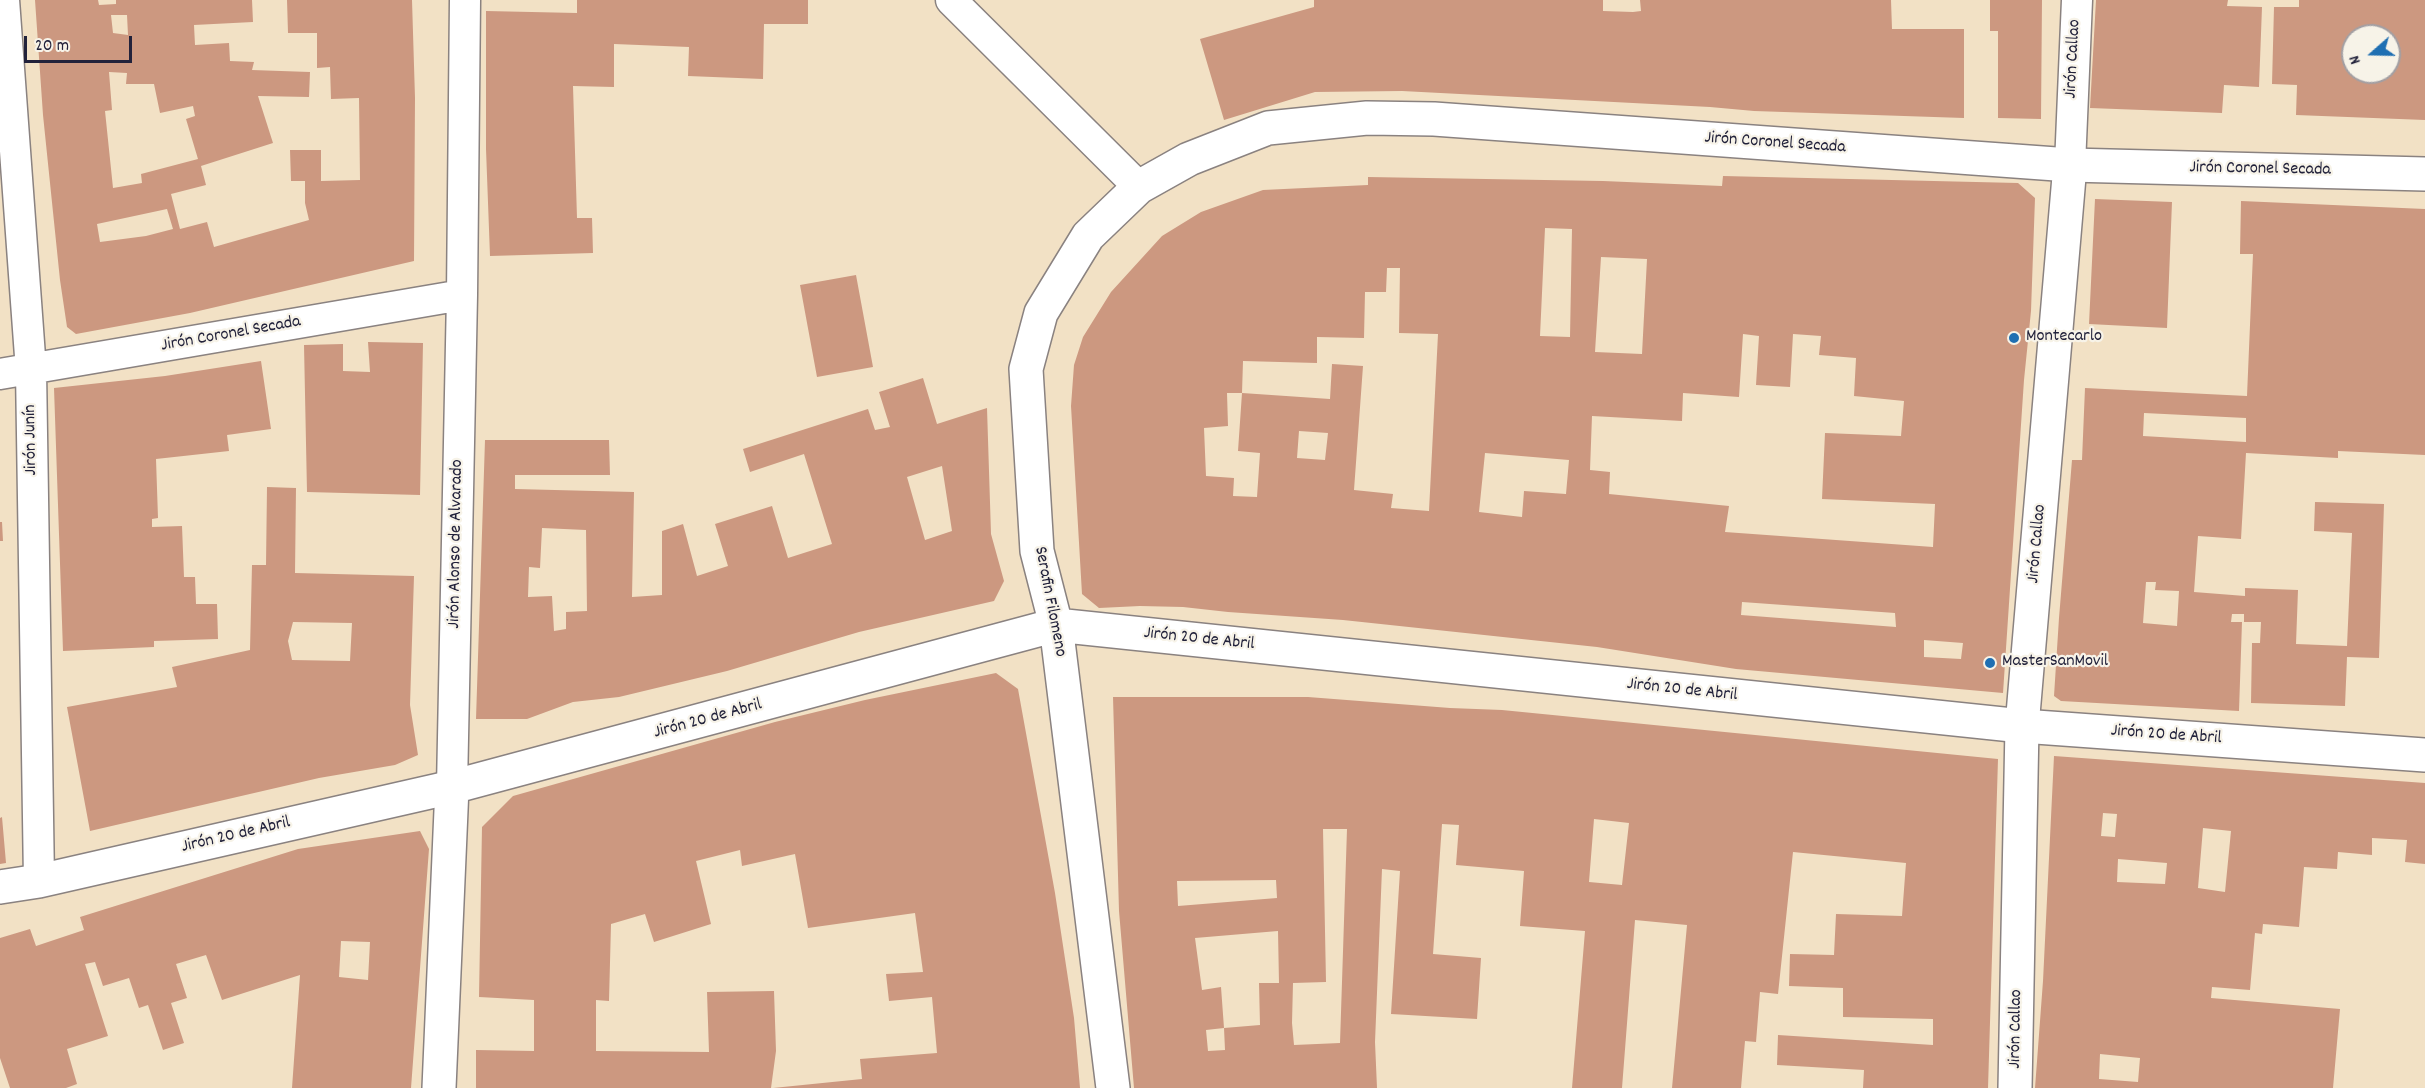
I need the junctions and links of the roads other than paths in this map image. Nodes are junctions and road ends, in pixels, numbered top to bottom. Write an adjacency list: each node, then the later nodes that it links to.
1 (4, 0): 9 (street, Jirón Junín)
2 (465, 0): 8 (street, Jirón Alonso de Alvarado)
3 (951, 0): 7 (street)
4 (2077, 0): 5 (street, Jirón Callao)
5 (2070, 165): 6 (main road, Jirón Coronel Secada); 7 (main road, Jirón Coronel Secada); 12 (main road, Jirón Callao)
6 (2425, 174)
7 (1138, 187): 11 (main road, Serafin Filomeno)
8 (462, 295): 9 (street, Jirón Coronel Secada); 14 (street, Jirón Alonso de Alvarado)
9 (31, 370): 10 (street, Jirón Coronel Secada); 15 (street, Jirón Junín)
10 (0, 374)
11 (1056, 625): 12 (main road, Jirón 20 de Abril); 14 (main road, Jirón 20 de Abril); 18 (main road, Serafin Filomeno)
12 (2022, 726): 13 (main road, Jirón 20 de Abril); 19 (main road, Jirón Callao)
13 (2425, 755)
14 (452, 787): 15 (main road, Jirón 20 de Abril); 17 (main road, Jirón Alonso de Alvarado)
15 (39, 881): 16 (main road, Jirón 20 de Abril)
16 (0, 887)
17 (439, 1088)
18 (1113, 1088)
19 (2015, 1088)

